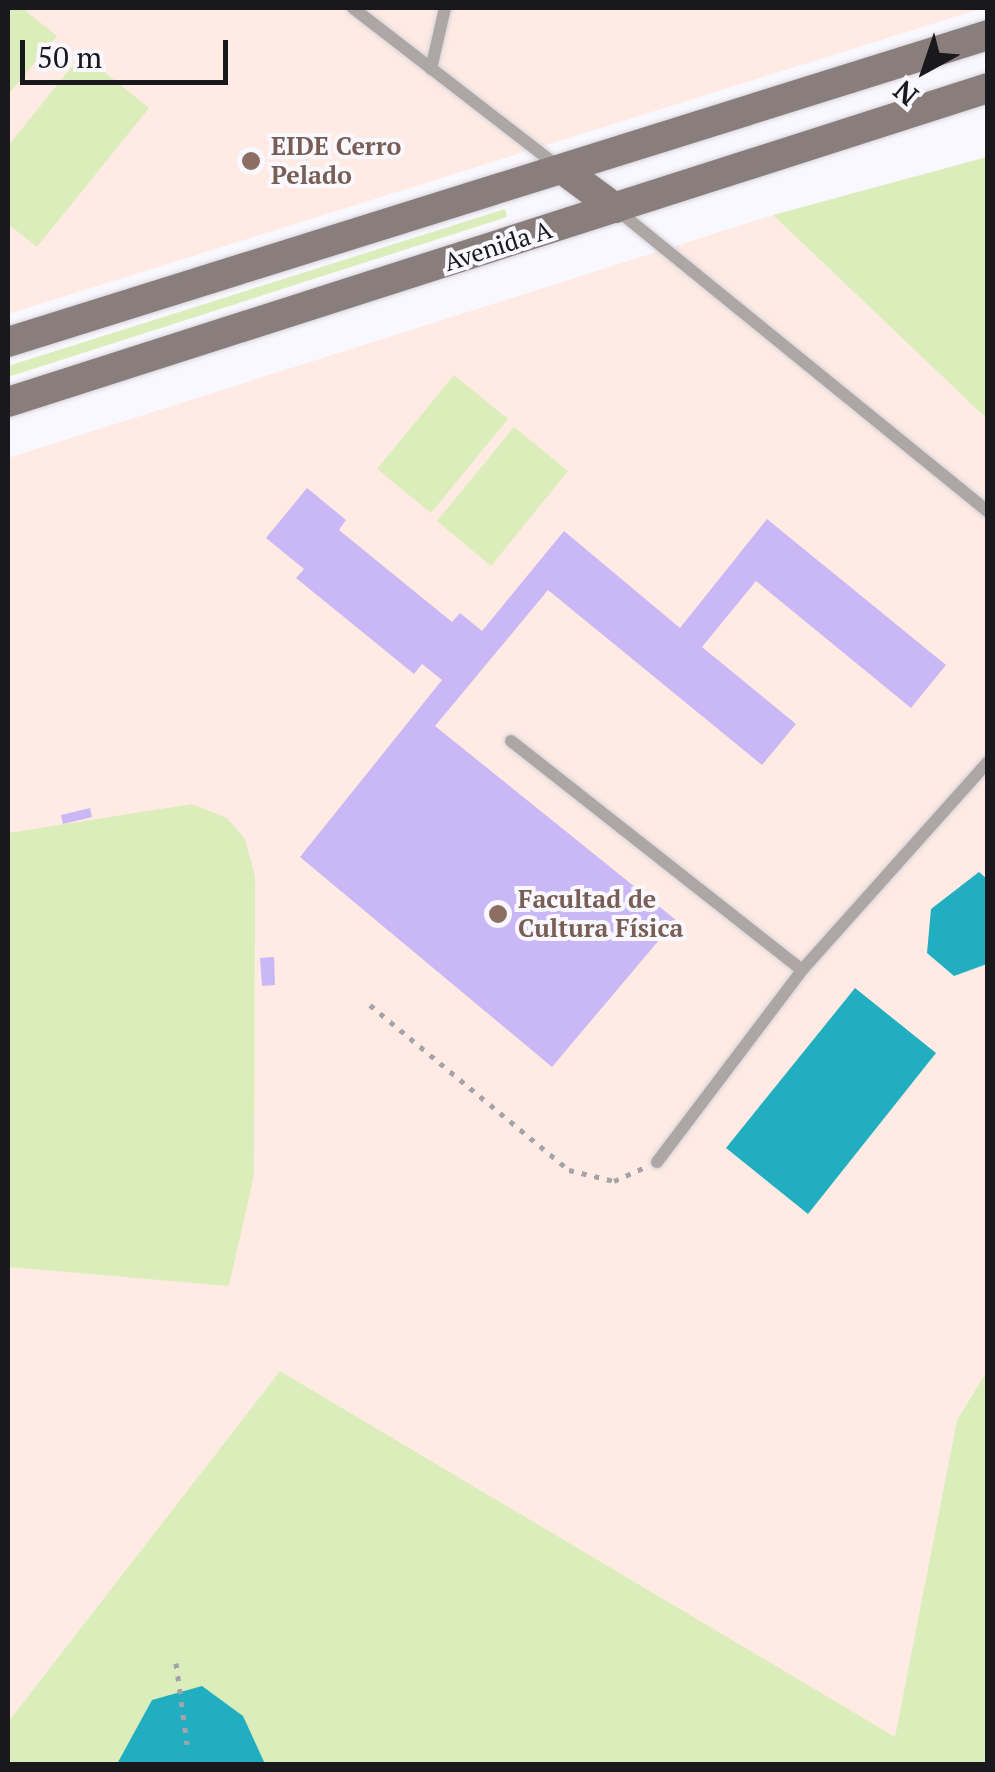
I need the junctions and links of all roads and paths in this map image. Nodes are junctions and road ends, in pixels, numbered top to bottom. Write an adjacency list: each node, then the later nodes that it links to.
1 (353, 8): 4 (lane)
2 (445, 8): 4 (lane)
3 (988, 34): 6 (main road)
4 (431, 70): 6 (lane)
5 (988, 88): 7 (main road, Avenida A)
6 (562, 169): 7 (main road); 8 (main road)
7 (615, 208): 9 (main road, Avenida A); 10 (lane)
8 (8, 342)
9 (8, 402)
10 (988, 511)
11 (511, 740): 13 (lane)
12 (988, 762): 13 (lane)
13 (802, 970): 15 (lane)
14 (370, 1005): 15 (path)
15 (657, 1162)
16 (176, 1663): 17 (path)
17 (187, 1744)

